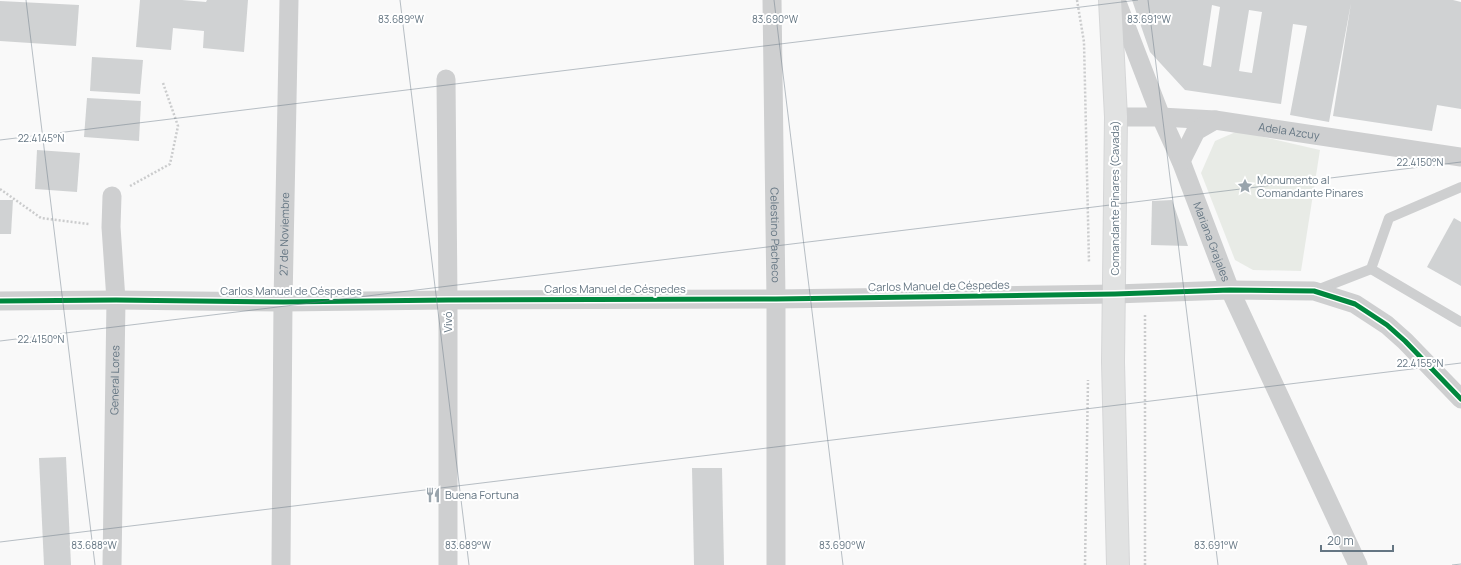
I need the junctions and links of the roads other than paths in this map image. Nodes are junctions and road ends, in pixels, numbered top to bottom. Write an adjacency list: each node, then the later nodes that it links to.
1 (289, 0): 21 (street, 27 de Noviembre)
2 (772, 0): 17 (street, Celestino Pacheco)
3 (1110, 0): 6 (main road, Comandante Pinares (Cavada))
4 (1116, 0): 7 (street, Mariana Grajales)
5 (446, 79): 19 (street, Vivó)
6 (1116, 117): 7 (street, Adela Azcuy); 16 (main road, Comandante Pinares (Cavada))
7 (1161, 117): 8 (street, Adela Azcuy); 10 (street, Mariana Grajales)
8 (1215, 120): 9 (street, Adela Azcuy); 10 (street)
9 (1461, 157)
10 (1181, 160): 14 (street, Mariana Grajales)
11 (1461, 187): 13 (lane)
12 (112, 196): 18 (street, General Lores)
13 (1371, 269): 15 (lane); 22 (lane)
14 (1230, 290): 15 (street, Carlos Manuel de Céspedes); 16 (street, Carlos Manuel de Céspedes); 29 (street, Mariana Grajales)
15 (1314, 291): 23 (street, Carlos Manuel de Céspedes)
16 (1115, 294): 17 (street, Carlos Manuel de Céspedes); 28 (main road, Comandante Pinares (Cavada))
17 (776, 299): 19 (street, Carlos Manuel de Céspedes); 27 (street, Celestino Pacheco)
18 (116, 300): 20 (street, Carlos Manuel de Céspedes); 21 (street, Carlos Manuel de Céspedes); 24 (street, General Lores)
19 (448, 300): 21 (street, Carlos Manuel de Céspedes); 26 (street, Vivó)
20 (0, 301)
21 (283, 302): 25 (street, 27 de Noviembre)
22 (1461, 322)
23 (1461, 399)
24 (112, 565)
25 (281, 565)
26 (448, 565)
27 (776, 565)
28 (1118, 565)
29 (1358, 565)

